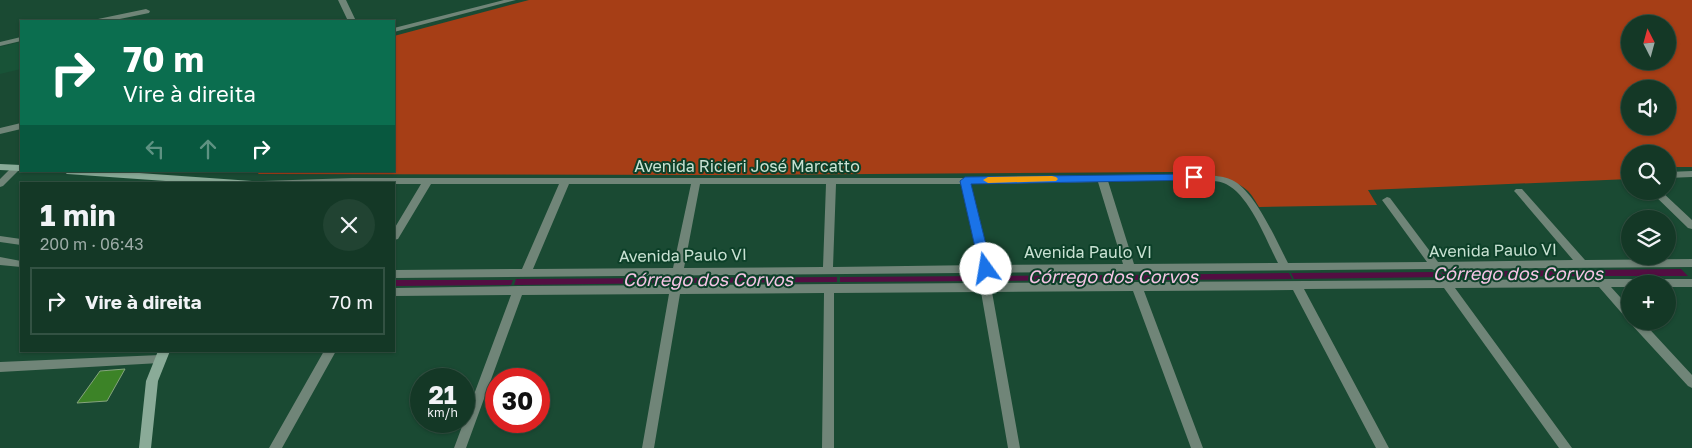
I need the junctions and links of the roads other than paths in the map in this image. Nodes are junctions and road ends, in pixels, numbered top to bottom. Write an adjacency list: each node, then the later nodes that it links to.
1 (342, 0): 5 (street)
2 (512, 0): 6 (street)
3 (146, 11): 4 (street)
4 (106, 20)
5 (352, 20)
6 (395, 30)
7 (20, 40): 8 (street)
8 (0, 44)
9 (20, 126): 10 (street)
10 (0, 131)
11 (0, 167): 12 (main road)
12 (19, 168): 24 (street)
13 (81, 172): 21 (main road)
14 (1692, 174): 15 (street)
15 (1676, 175)
16 (1102, 178): 20 (street, Avenida Ricieri José Marcatto); 36 (street, Avenida Ricieri José Marcatto); 40 (street)
17 (565, 181): 18 (street, Avenida Ricieri José Marcatto); 23 (street, Avenida Ricieri José Marcatto); 42 (street)
18 (696, 181): 19 (street, Avenida Ricieri José Marcatto); 41 (street)
19 (831, 181): 20 (street, Avenida Ricieri José Marcatto); 38 (street)
20 (965, 181): 39 (street)
21 (224, 182)
22 (322, 182): 23 (street, Avenida Ricieri José Marcatto)
23 (427, 182): 29 (street)
24 (0, 184)
25 (1519, 191): 35 (street)
26 (1387, 200): 37 (street)
27 (1665, 200): 28 (street)
28 (1692, 226)
29 (395, 235)
30 (0, 239): 31 (street)
31 (20, 242)
32 (0, 261): 34 (street)
33 (1692, 263): 35 (street, Avenida Paulo VI)
34 (20, 264)
35 (1583, 265): 37 (street, Avenida Paulo VI)
36 (1285, 267): 37 (street, Avenida Paulo VI); 40 (street, Avenida Paulo VI)
37 (1436, 267)
38 (828, 269): 39 (street, Avenida Paulo VI); 41 (street, Avenida Paulo VI)
39 (986, 269): 40 (street, Avenida Paulo VI)
40 (1130, 269)
41 (678, 271): 42 (street, Avenida Paulo VI)
42 (526, 273): 43 (street, Avenida Paulo VI)
43 (395, 274)
44 (1601, 283): 45 (street, Avenida Paulo VI); 46 (street, Avenida Paulo VI); 54 (street)
45 (1692, 283)
46 (1446, 284): 47 (street, Avenida Paulo VI); 68 (street)
47 (1296, 285): 48 (street, Avenida Paulo VI); 67 (street)
48 (1137, 287): 49 (street, Avenida Paulo VI); 66 (street)
49 (986, 288): 50 (street, Avenida Paulo VI); 65 (street)
50 (829, 289): 52 (street, Avenida Paulo VI); 64 (street)
51 (518, 290): 52 (street, Avenida Paulo VI); 53 (street, Avenida Paulo VI); 62 (street)
52 (675, 290): 63 (street)
53 (395, 292)
54 (1621, 305)
55 (1644, 330): 59 (street)
56 (329, 352): 61 (street)
57 (162, 355): 58 (street); 60 (main road)
58 (0, 367)
59 (1692, 383)
60 (145, 448)
61 (275, 448)
62 (460, 448)
63 (648, 448)
64 (828, 448)
65 (1014, 448)
66 (1196, 448)
67 (1383, 448)
68 (1566, 448)

